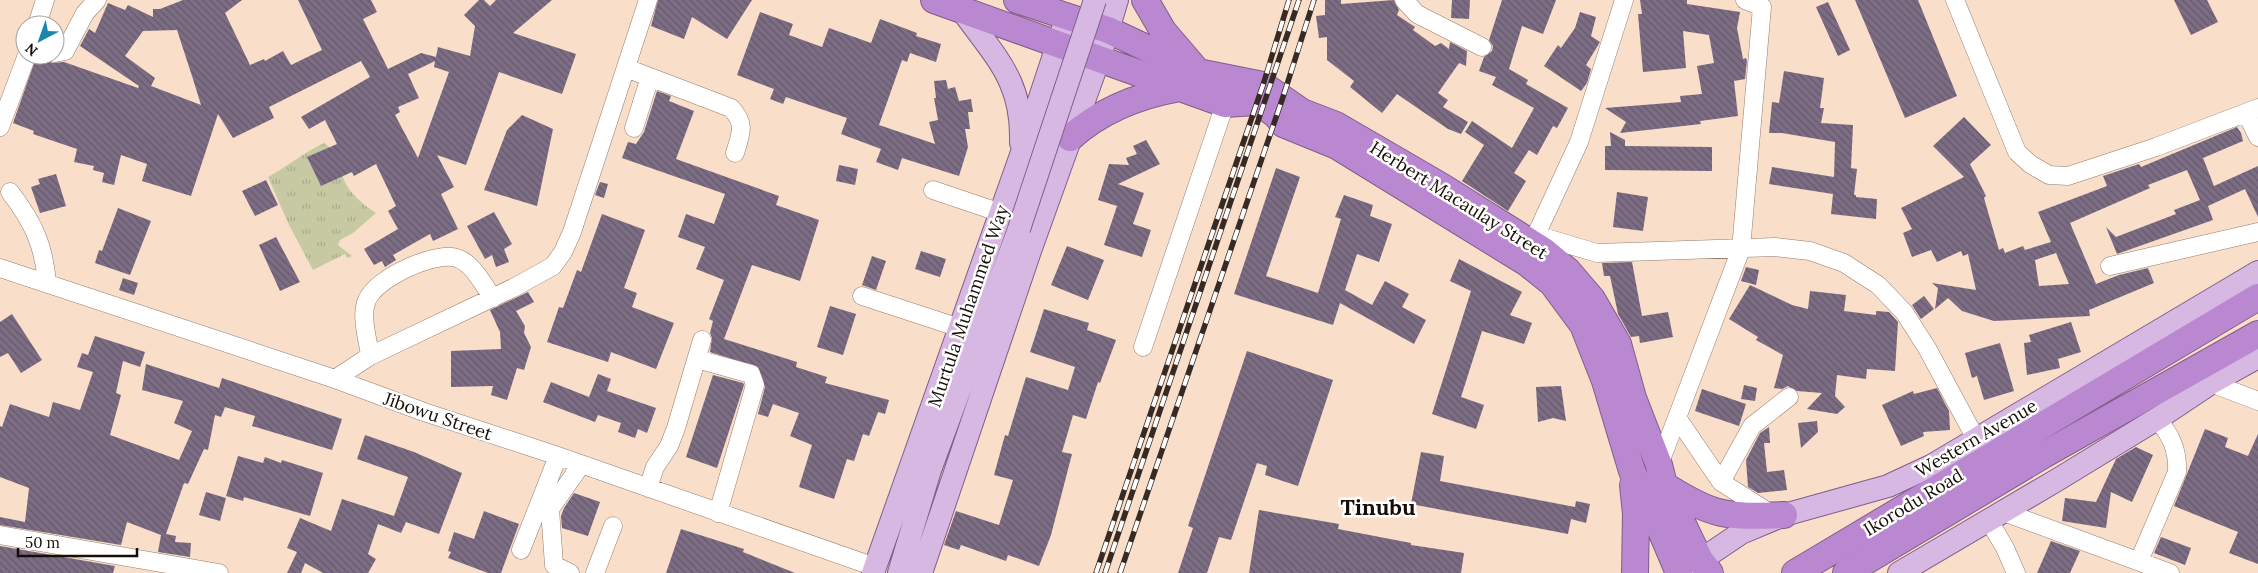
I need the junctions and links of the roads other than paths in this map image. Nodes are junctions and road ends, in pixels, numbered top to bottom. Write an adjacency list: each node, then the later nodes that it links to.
1 (45, 0): 14 (street)
2 (96, 0): 19 (street)
3 (648, 0): 22 (street)
4 (1017, 0): 15 (highway, Herbert Macaulay Street)
5 (1095, 0): 63 (main road, Murtula Muhammed Way, bridge)
6 (1117, 0): 16 (main road)
7 (1145, 0): 24 (highway)
8 (1404, 0): 18 (street)
9 (1624, 0): 37 (street)
10 (1745, 0): 38 (street)
11 (1955, 0): 26 (street)
12 (932, 5): 13 (highway, Herbert Macaulay Street)
13 (961, 9): 17 (highway, Herbert Macaulay Street); 32 (main road)
14 (40, 15)
15 (1067, 16): 16 (highway, Herbert Macaulay Street); 17 (main road, Murtula Muhammed Way)
16 (1108, 30): 20 (main road); 24 (highway, Herbert Macaulay Street)
17 (1059, 44): 20 (highway, Herbert Macaulay Street); 32 (main road, Murtula Muhammed Way)
18 (1482, 47)
19 (65, 51)
20 (1099, 59): 24 (highway, Herbert Macaulay Street); 30 (main road)
21 (23, 65): 27 (street)
22 (626, 68): 23 (street); 45 (street)
23 (650, 77): 28 (street); 31 (street)
24 (1189, 80): 25 (highway, Herbert Macaulay Street); 30 (highway); 37 (highway, Herbert Macaulay Street)
25 (1225, 104): 49 (street); 64 (highway, Herbert Macaulay Street)
26 (2252, 110): 29 (street)
27 (0, 127)
28 (634, 128)
29 (2258, 137)
30 (1070, 138): 65 (main road)
31 (736, 152)
32 (1020, 158): 35 (main road, Murtula Muhammed Way)
33 (934, 190): 35 (street)
34 (10, 192): 42 (street)
35 (1001, 213): 46 (main road, Murtula Muhammed Way)
36 (2258, 232): 39 (street)
37 (1528, 236): 38 (street); 66 (highway, Herbert Macaulay Street)
38 (1741, 249): 57 (street); 60 (street)
39 (2110, 266)
40 (0, 268): 42 (street, Jibowu Street)
41 (2258, 272): 60 (main road, Western Avenue)
42 (47, 283): 53 (street, Jibowu Street)
43 (862, 296): 46 (street)
44 (2258, 297): 59 (highway, Western Avenue)
45 (493, 298): 50 (street); 50 (street)
46 (960, 328): 77 (main road, Murtula Muhammed Way)
47 (2258, 334): 86 (highway, Ikorodu Road)
48 (702, 340): 52 (street)
49 (1143, 347)
50 (370, 356): 53 (street)
51 (2258, 357): 54 (main road)
52 (697, 359): 68 (street); 69 (street)
53 (334, 378): 61 (street, Jibowu Street)
54 (2211, 383): 56 (street); 58 (main road)
55 (1789, 397): 67 (street)
56 (2258, 401)
57 (1678, 418): 66 (street); 67 (street)
58 (2157, 419): 71 (main road); 75 (street)
59 (2030, 432): 85 (highway, Ikorodu Road)
60 (1976, 439): 70 (main road, Western Avenue)
61 (558, 456): 62 (street, Jibowu Street); 74 (street)
62 (581, 465): 68 (street, Jibowu Street); 80 (street)
63 (930, 470): 65 (main road); 82 (main road, Murtula Muhammed Way)
64 (1632, 471): 78 (highway, Herbert Macaulay Street); 84 (highway)
65 (954, 473): 83 (main road)
66 (1662, 475): 70 (highway); 78 (highway, Herbert Macaulay Street)
67 (1721, 482): 70 (street)
68 (648, 488): 69 (street, Jibowu Street)
69 (718, 513): 77 (street, Jibowu Street)
70 (1779, 515): 78 (main road, Western Avenue)
71 (1994, 515): 75 (street); 76 (main road); 88 (street)
72 (613, 526): 81 (street)
73 (0, 535): 79 (street)
74 (521, 550)
75 (2139, 561): 89 (street)
76 (1925, 567): 87 (main road)
77 (874, 570)
78 (1693, 570)
79 (219, 573)
80 (570, 573)
81 (594, 573)
82 (899, 573)
83 (921, 573)
84 (1635, 573)
85 (1796, 573)
86 (1846, 573)
87 (1899, 573)
88 (2016, 573)
89 (2170, 573)

